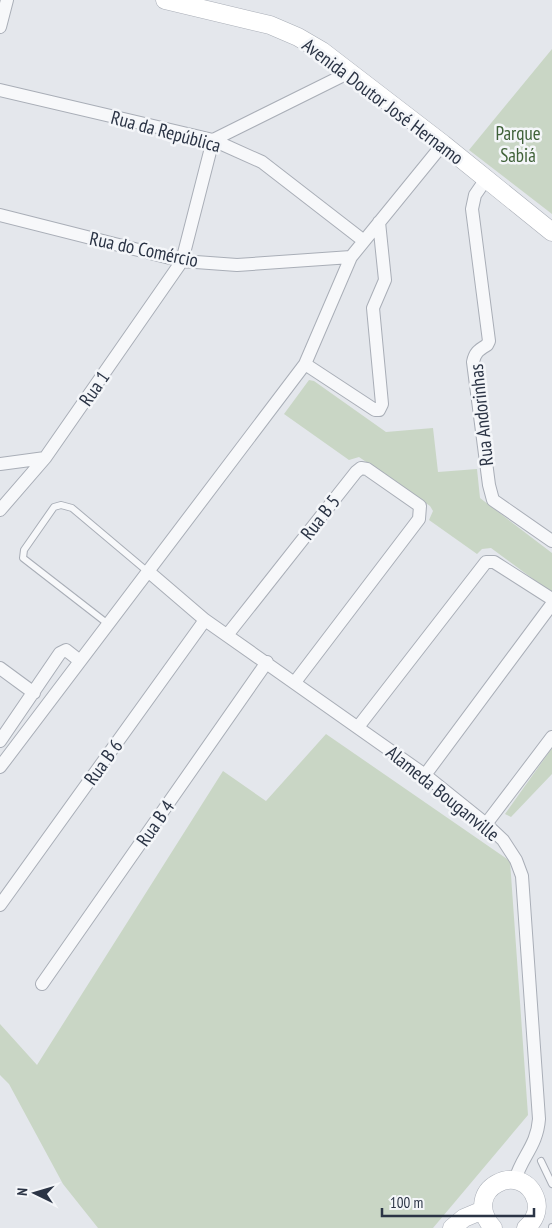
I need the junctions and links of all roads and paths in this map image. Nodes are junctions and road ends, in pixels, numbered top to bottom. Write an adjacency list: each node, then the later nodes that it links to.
1 (7, 0): 3 (street)
2 (165, 0): 4 (street, Avenida Doutor José Hernamo)
3 (0, 27)
4 (350, 72): 6 (street); 7 (street, Avenida Doutor José Hernamo)
5 (0, 90): 6 (street, Rua da República)
6 (213, 140): 12 (street, Rua da República); 14 (street)
7 (443, 144): 8 (street, Avenida Doutor José Hernamo); 10 (street)
8 (486, 179): 11 (street, Avenida Doutor José Hernamo); 19 (street, Rua Andorinhas)
9 (0, 215): 14 (street, Rua do Comércio)
10 (378, 222): 12 (street); 15 (street)
11 (552, 232)
12 (364, 241): 13 (street)
13 (351, 257): 14 (street, Rua do Comércio); 15 (street)
14 (182, 262): 16 (street, Rua 1)
15 (305, 364): 20 (street)
16 (44, 458): 17 (street); 18 (street, Rua 1)
17 (0, 464)
18 (0, 510)
19 (552, 541)
20 (149, 572): 23 (street, Alameda Bouganville); 24 (street); 24 (lane)
21 (552, 599): 31 (street)
22 (552, 604): 35 (street)
23 (205, 620): 25 (street, Alameda Bouganville); 37 (street, Rua B 6)
24 (108, 624): 26 (street)
25 (228, 634): 27 (street, Alameda Bouganville); 29 (street, Rua B 5)
26 (80, 661): 30 (street); 34 (street)
27 (267, 662): 29 (street, Alameda Bouganville); 38 (street, Rua B 4)
28 (0, 668): 30 (street)
29 (295, 682): 31 (street, Alameda Bouganville)
30 (34, 693): 33 (street)
31 (358, 727): 35 (street, Alameda Bouganville)
32 (552, 737): 36 (street)
33 (0, 741)
34 (0, 767)
35 (425, 775): 36 (street, Alameda Bouganville)
36 (486, 824): 40 (street, Alameda Bouganville)
37 (0, 905)
38 (42, 984)
39 (541, 1161): 41 (lane)
40 (515, 1180): 42 (street); 43 (street)
41 (552, 1184)
42 (483, 1210): 44 (street); 45 (street)
43 (531, 1227)
44 (452, 1228)
45 (492, 1228)

